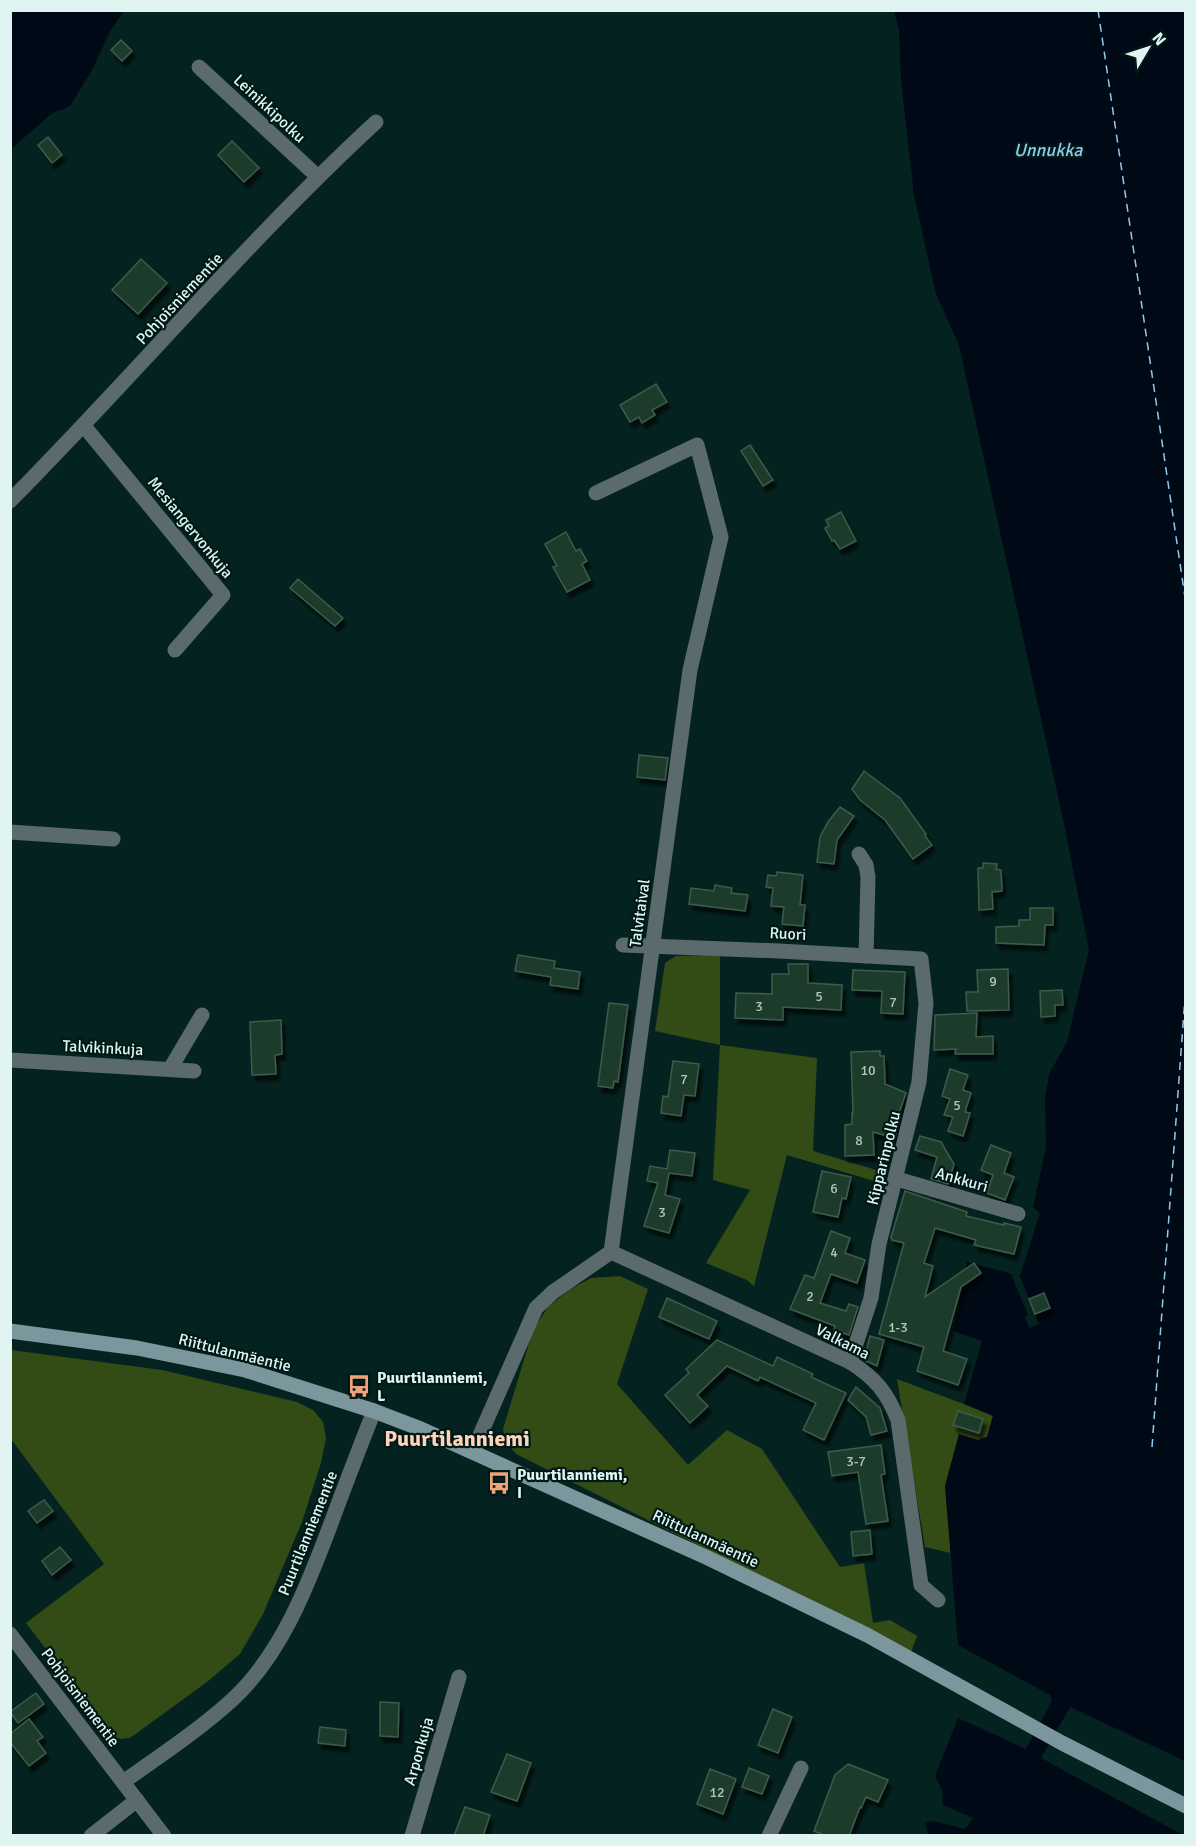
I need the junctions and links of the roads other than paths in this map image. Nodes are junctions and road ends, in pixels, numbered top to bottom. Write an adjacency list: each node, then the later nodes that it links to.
1 (199, 67): 3 (street, Leinikkipolku)
2 (376, 122): 3 (street, Pohjoisniementie)
3 (317, 176): 4 (street, Pohjoisniementie)
4 (84, 426): 6 (street, Pohjoisniementie); 7 (street, Mesiangervonkuja)
5 (596, 494): 12 (street, Talvitaival)
6 (10, 501)
7 (175, 650)
8 (10, 832): 9 (street)
9 (113, 839)
10 (859, 854): 13 (street)
11 (623, 945): 12 (street, Ruori)
12 (653, 946): 13 (street, Ruori); 21 (street, Talvitaival)
13 (866, 956): 14 (street, Ruori)
14 (921, 959): 19 (street, Kipparinpolku)
15 (202, 1015): 17 (street)
16 (10, 1060): 17 (street, Talvikinkuja)
17 (170, 1069): 18 (street, Talvikinkuja)
18 (194, 1071)
19 (897, 1179): 20 (street, Ankkuri); 23 (street, Kipparinpolku)
20 (1018, 1214)
21 (611, 1252): 23 (street, Valkama); 25 (street)
22 (10, 1331): 24 (street, Riittulanmäentie)
23 (849, 1362): 26 (street, Valkama)
24 (374, 1411): 25 (street, Riittulanmäentie); 30 (street, Puurtilanniementie)
25 (473, 1451): 32 (street, Riittulanmäentie)
26 (938, 1600)
27 (10, 1634): 30 (street, Pohjoisniementie)
28 (459, 1677): 35 (street, Arponkuja)
29 (801, 1768): 36 (street)
30 (123, 1782): 31 (street)
31 (137, 1800): 33 (street); 34 (street)
32 (1185, 1806)
33 (91, 1836)
34 (164, 1836)
35 (412, 1836)
36 (769, 1836)

